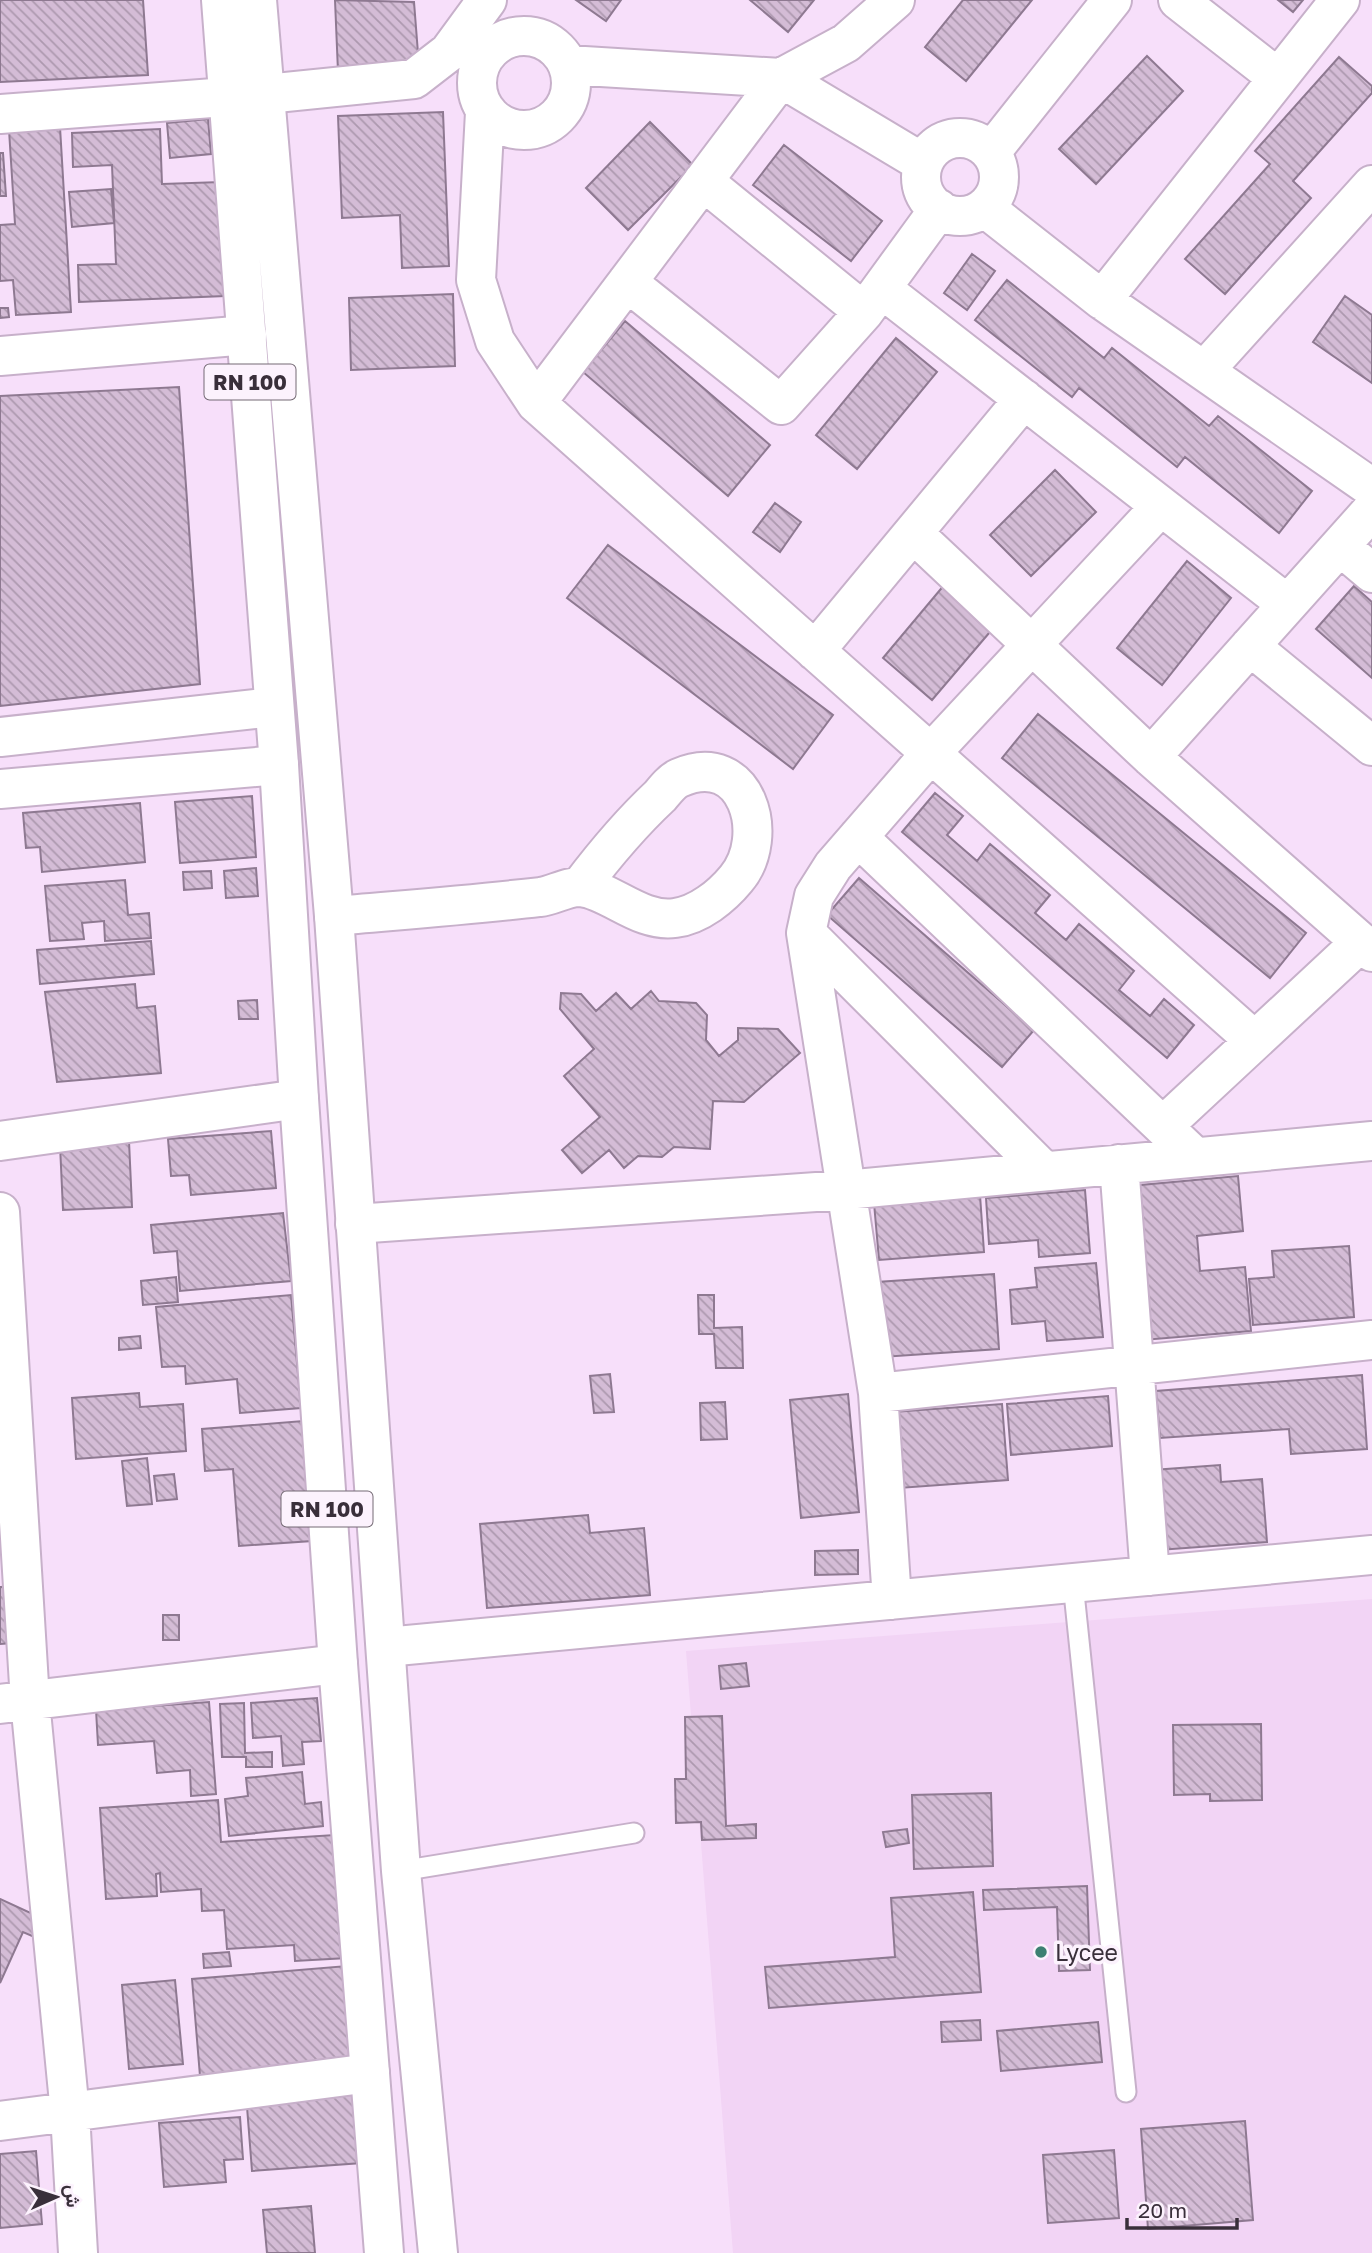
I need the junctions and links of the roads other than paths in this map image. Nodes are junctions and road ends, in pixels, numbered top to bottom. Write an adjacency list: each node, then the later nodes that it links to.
1 (221, 0): 13 (main road, RN 100)
2 (257, 0): 12 (main road)
3 (487, 0): 8 (main road)
4 (895, 0): 10 (main road)
5 (1112, 0): 16 (main road)
6 (1178, 0): 11 (main road)
7 (1340, 0): 11 (main road)
8 (467, 55): 9 (main road); 12 (main road); 14 (main road)
9 (568, 65): 10 (main road); 14 (main road)
10 (781, 78): 17 (main road); 18 (main road)
11 (1278, 78): 24 (main road)
12 (266, 94): 13 (main road); 49 (main road)
13 (227, 96): 15 (main road); 25 (main road, RN 100)
14 (485, 112): 29 (main road)
15 (0, 114)
16 (991, 152): 17 (main road); 20 (main road)
17 (923, 163): 21 (main road)
18 (703, 181): 22 (main road); 23 (main road)
19 (1372, 185): 27 (main road)
20 (985, 208): 21 (main road); 24 (main road)
21 (939, 209): 23 (main road)
22 (627, 282): 23 (main road); 29 (main road)
23 (873, 300): 28 (main road)
24 (1102, 300): 27 (main road)
25 (247, 335): 26 (main road); 40 (main road, RN 100)
26 (0, 356)
27 (1204, 371): 30 (main road)
28 (1024, 399): 31 (main road); 33 (main road)
29 (536, 403): 39 (main road)
30 (1372, 488)
31 (1161, 506): 36 (main road); 37 (main road)
32 (1372, 510): 34 (main road)
33 (913, 533): 37 (main road); 39 (main road)
34 (1340, 546): 35 (main road); 36 (main road)
35 (1372, 573)
36 (1287, 604): 38 (main road)
37 (1033, 643): 43 (main road); 44 (main road)
38 (1250, 646): 42 (main road); 44 (main road)
39 (815, 651): 43 (main road)
40 (274, 707): 41 (main road); 45 (main road, RN 100)
41 (0, 737)
42 (1372, 746)
43 (930, 753): 47 (main road); 52 (main road)
44 (1151, 757): 51 (main road)
45 (279, 765): 46 (main road); 53 (main road, RN 100)
46 (0, 789)
47 (858, 837): 50 (main road); 54 (main road)
48 (580, 887): 48 (main road); 49 (main road)
49 (334, 916): 62 (main road)
50 (806, 933): 59 (main road); 60 (main road)
51 (1366, 947): 52 (main road)
52 (1254, 1040): 54 (main road)
53 (299, 1100): 55 (main road); 71 (main road, RN 100)
54 (1163, 1126): 57 (main road)
55 (0, 1141)
56 (1372, 1141): 57 (main road)
57 (1195, 1157): 58 (main road)
58 (1119, 1164): 59 (main road); 64 (main road)
59 (1044, 1171): 60 (main road)
60 (845, 1189): 62 (main road); 65 (main road)
61 (0, 1212): 72 (main road)
62 (355, 1224): 70 (main road)
63 (1372, 1340): 64 (main road)
64 (1134, 1366): 65 (main road); 67 (main road)
65 (878, 1393): 69 (main road)
66 (1372, 1555): 67 (main road)
67 (1150, 1576): 68 (main road)
68 (1073, 1583): 69 (main road); 76 (lane)
69 (891, 1601): 70 (main road)
70 (386, 1647): 74 (main road)
71 (338, 1664): 72 (main road); 75 (main road, RN 100)
72 (15, 1703): 77 (main road)
73 (634, 1833): 74 (lane)
74 (401, 1871): 81 (main road)
75 (370, 2073): 77 (main road); 80 (main road, RN 100)
76 (1126, 2092)
77 (70, 2113): 78 (main road); 79 (main road)
78 (0, 2121)
79 (78, 2253)
80 (384, 2253)
81 (438, 2253)

